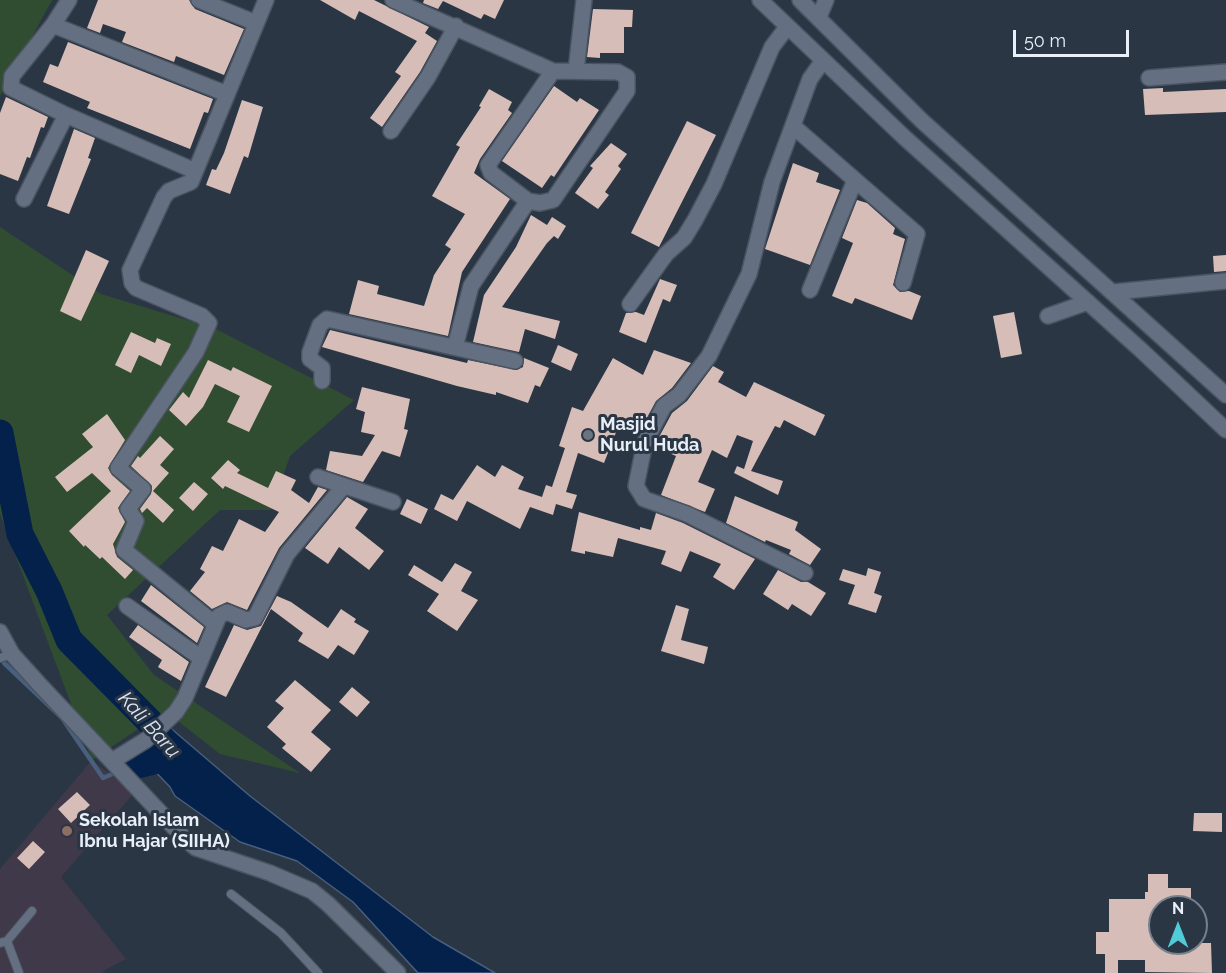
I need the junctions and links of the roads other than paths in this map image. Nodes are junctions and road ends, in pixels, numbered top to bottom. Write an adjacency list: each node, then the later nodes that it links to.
1 (69, 0): 11 (street)
2 (198, 0): 10 (street)
3 (266, 0): 10 (street)
4 (393, 0): 12 (street)
5 (584, 0): 16 (street)
6 (760, 0): 13 (street)
7 (800, 0): 9 (street)
8 (826, 0): 9 (street)
9 (819, 17): 21 (street)
10 (256, 23): 19 (street)
11 (53, 25): 19 (street); 20 (street)
12 (456, 26): 15 (street); 23 (street)
13 (787, 27): 14 (street); 34 (street)
14 (822, 62): 22 (street); 24 (street)
15 (553, 71): 16 (street); 28 (street)
16 (576, 71): 28 (street)
17 (1226, 72): 18 (street)
18 (1149, 78)
19 (227, 94): 25 (street)
20 (66, 115): 25 (street); 27 (street)
21 (922, 121): 24 (street); 32 (street)
22 (793, 126): 26 (street); 44 (street)
23 (391, 131)
24 (905, 138): 33 (street)
25 (195, 171): 46 (street)
26 (855, 180): 30 (street); 31 (street)
27 (24, 199)
28 (528, 201): 36 (street)
29 (1226, 281): 32 (street)
30 (903, 283)
31 (810, 290)
32 (1114, 292): 39 (street)
33 (1088, 302): 35 (street); 40 (street)
34 (630, 304)
35 (1048, 316)
36 (455, 347): 37 (street); 38 (street)
37 (515, 361)
38 (322, 381)
39 (1226, 395)
40 (1226, 430)
41 (318, 477): 42 (street)
42 (344, 487): 43 (street); 46 (street)
43 (393, 502)
44 (805, 573)
45 (127, 606): 49 (street)
46 (215, 624): 49 (street)
47 (0, 632): 48 (street)
48 (6, 656): 50 (street)
49 (201, 658): 50 (street)
50 (118, 768): 56 (street)
51 (231, 894): 55 (lane)
52 (32, 911): 53 (lane)
53 (3, 942): 54 (lane)
54 (19, 973)
55 (318, 973)
56 (398, 973)

